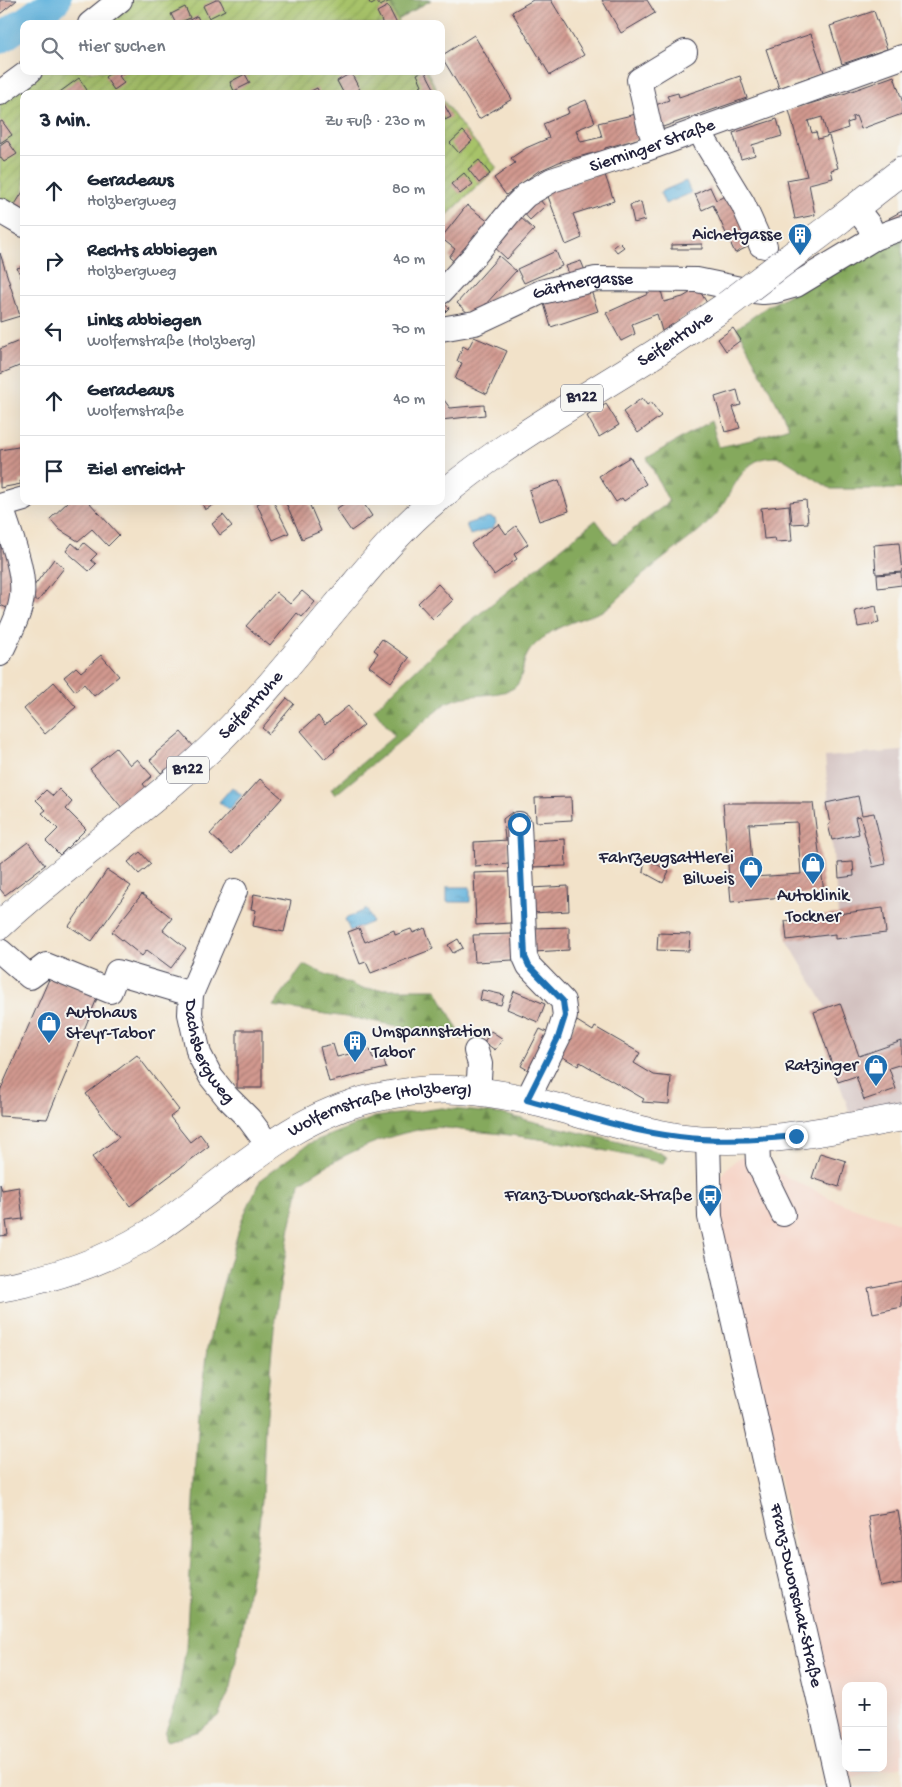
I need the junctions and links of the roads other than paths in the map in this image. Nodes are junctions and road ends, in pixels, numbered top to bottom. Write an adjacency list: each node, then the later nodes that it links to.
1 (120, 0): 2 (street)
2 (95, 20)
3 (685, 52): 8 (street)
4 (902, 57): 7 (street, Sierninger Straße)
5 (24, 75): 6 (street)
6 (0, 92)
7 (699, 129): 8 (street, Sierninger Straße); 15 (street)
8 (656, 145): 16 (street, Sierninger Straße)
9 (902, 171): 11 (main road, Seifentruhe / B122)
10 (0, 211): 12 (street)
11 (846, 214): 14 (street); 17 (main road, Seifentruhe / B122, bridge)
12 (20, 223)
13 (902, 228): 14 (street)
14 (874, 238): 17 (street)
15 (765, 246)
16 (445, 288)
17 (728, 296): 18 (street, Gärtnergasse); 19 (main road, Seifentruhe / B122)
18 (445, 328)
19 (445, 493)
20 (20, 500): 22 (street)
21 (429, 505): 26 (main road, Seifentruhe / B122)
22 (1, 506): 23 (street)
23 (0, 654)
24 (519, 824): 31 (street)
25 (235, 891): 28 (street, Dachsbergweg)
26 (0, 925)
27 (0, 951): 28 (street)
28 (191, 994): 35 (street, Dachsbergweg)
29 (476, 1050): 30 (street)
30 (478, 1092): 31 (main road, Wolfernstraße (Holzberg)); 35 (main road, Wolfernstraße (Holzberg))
31 (527, 1100): 33 (main road, Wolfernstraße (Holzberg))
32 (902, 1117): 34 (main road, Wolfernstraße (Holzberg))
33 (708, 1139): 34 (main road, Wolfernstraße (Holzberg)); 38 (street, Franz-Dworschak-Straße)
34 (757, 1140): 36 (street)
35 (269, 1146): 37 (main road, Wolfernstraße (Holzberg))
36 (783, 1214)
37 (0, 1288)
38 (839, 1787)

